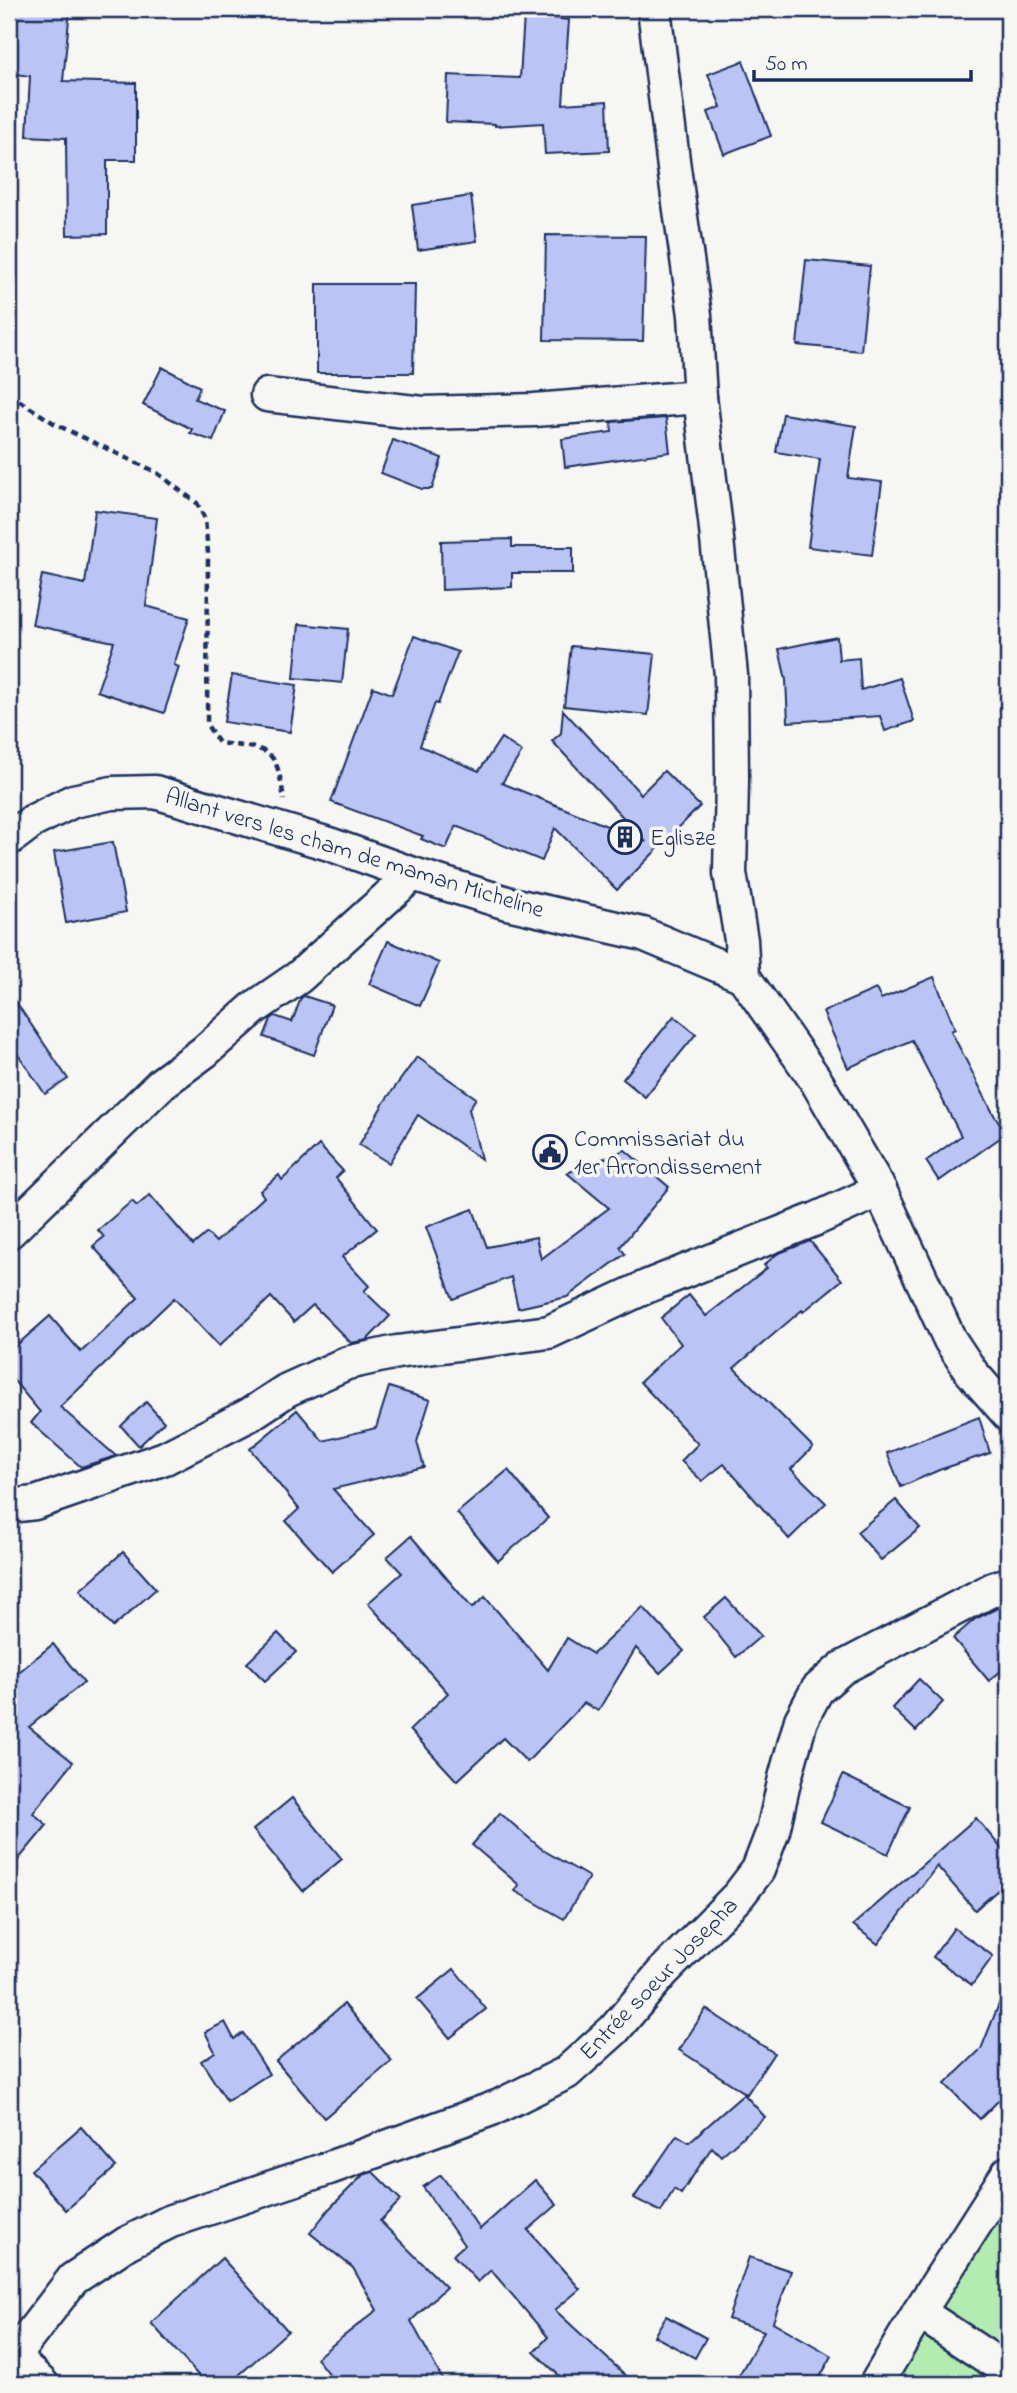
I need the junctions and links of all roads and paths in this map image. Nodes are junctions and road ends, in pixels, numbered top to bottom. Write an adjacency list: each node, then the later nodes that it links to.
1 (654, 9): 4 (street)
2 (9, 394): 5 (path)
3 (267, 395): 4 (street)
4 (700, 397): 8 (street)
5 (288, 832): 6 (street, Allant vers les cham de maman Micheline); 7 (street, Allant vers les cham de maman Micheline)
6 (9, 839)
7 (413, 874): 8 (street, Allant vers les cham de maman Micheline); 10 (street)
8 (743, 976): 9 (street)
9 (880, 1190): 11 (street); 12 (street)
10 (9, 1232)
11 (1008, 1414)
12 (9, 1506)
13 (1008, 1584): 16 (street, Entrée soeur Josepha)
14 (1008, 2174): 15 (street)
15 (919, 2312): 17 (street); 19 (street)
16 (11, 2355): 18 (street)
17 (1008, 2371)
18 (42, 2384)
19 (876, 2384)

